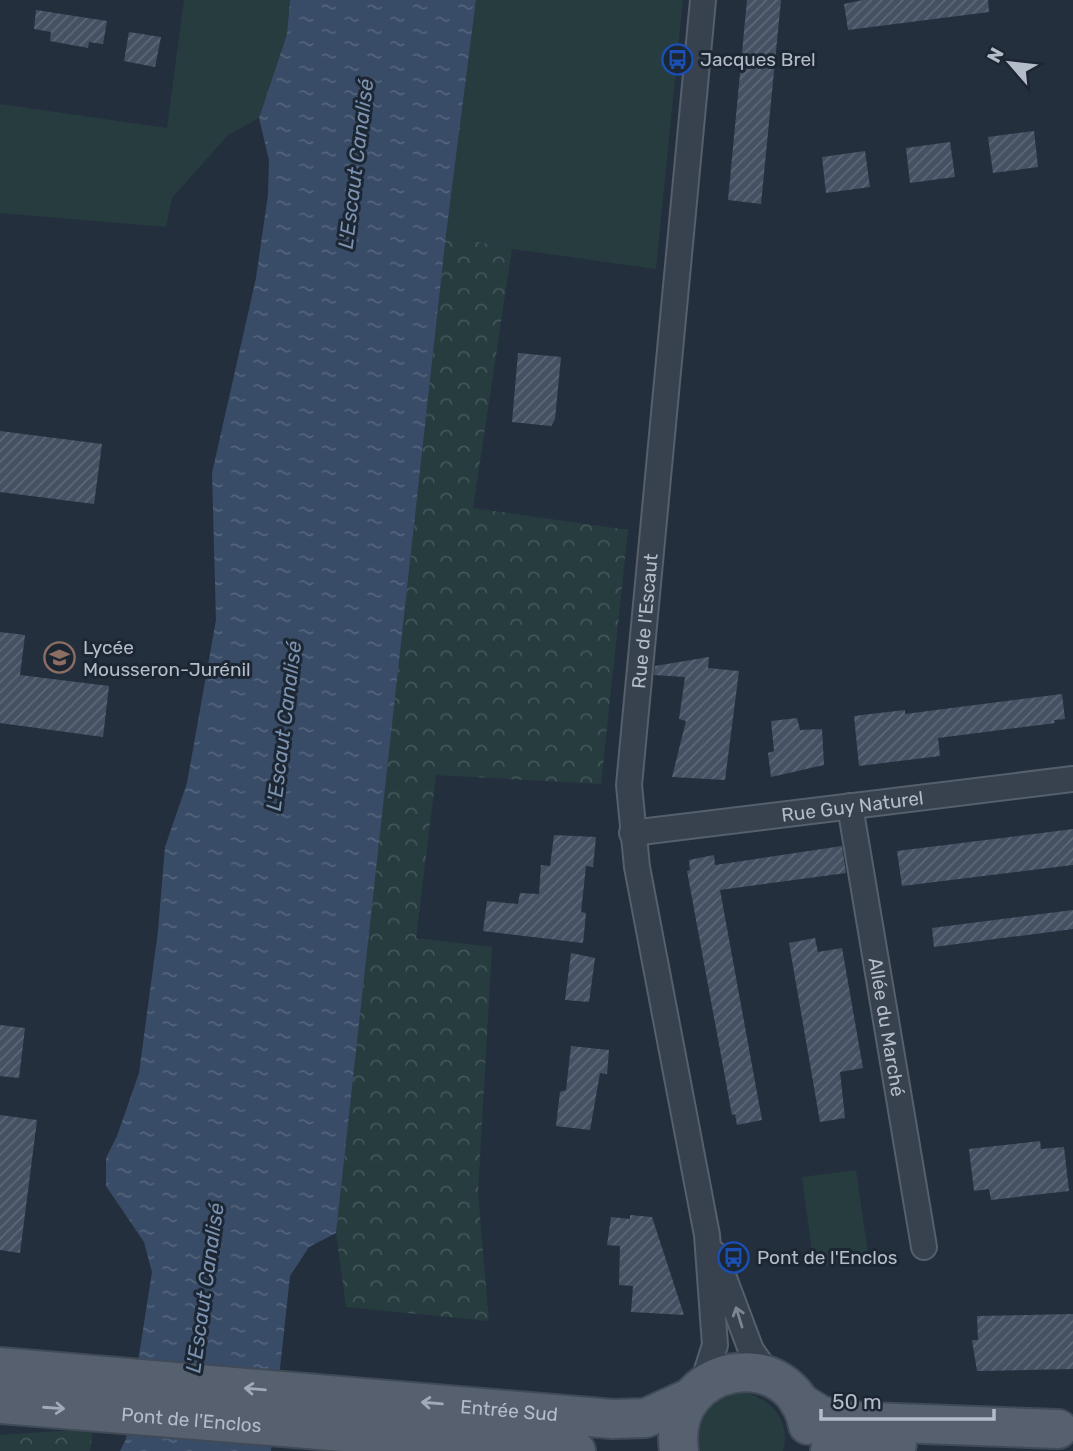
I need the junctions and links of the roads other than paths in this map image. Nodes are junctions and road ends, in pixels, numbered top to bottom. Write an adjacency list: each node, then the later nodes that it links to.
1 (704, 0): 4 (street, Rue de l'Escaut)
2 (1073, 779): 3 (street, Rue Guy Naturel)
3 (850, 806): 4 (street, Rue Guy Naturel); 6 (street, Allée du Marché)
4 (632, 833): 5 (street, Rue de l'Escaut)
5 (707, 1235): 8 (street, Rue de l'Escaut, one-way to 5); 9 (street, Rue de l'Escaut)
6 (924, 1247)
7 (0, 1367): 12 (main road, Pont de l'Enclos, one-way to 7)
8 (770, 1377): 9 (main road, Entrée Sud); 10 (main road)
9 (697, 1391): 12 (main road, Entrée Sud, one-way to 12); 15 (main road)
10 (799, 1402): 13 (main road); 16 (main road)
11 (0, 1404): 12 (main road, Pont de l'Enclos, one-way to 12)
12 (320, 1412): 14 (main road, Entrée Sud)
13 (1064, 1436): 17 (main road)
14 (576, 1451)
15 (679, 1451)
16 (808, 1451)
17 (830, 1451)

